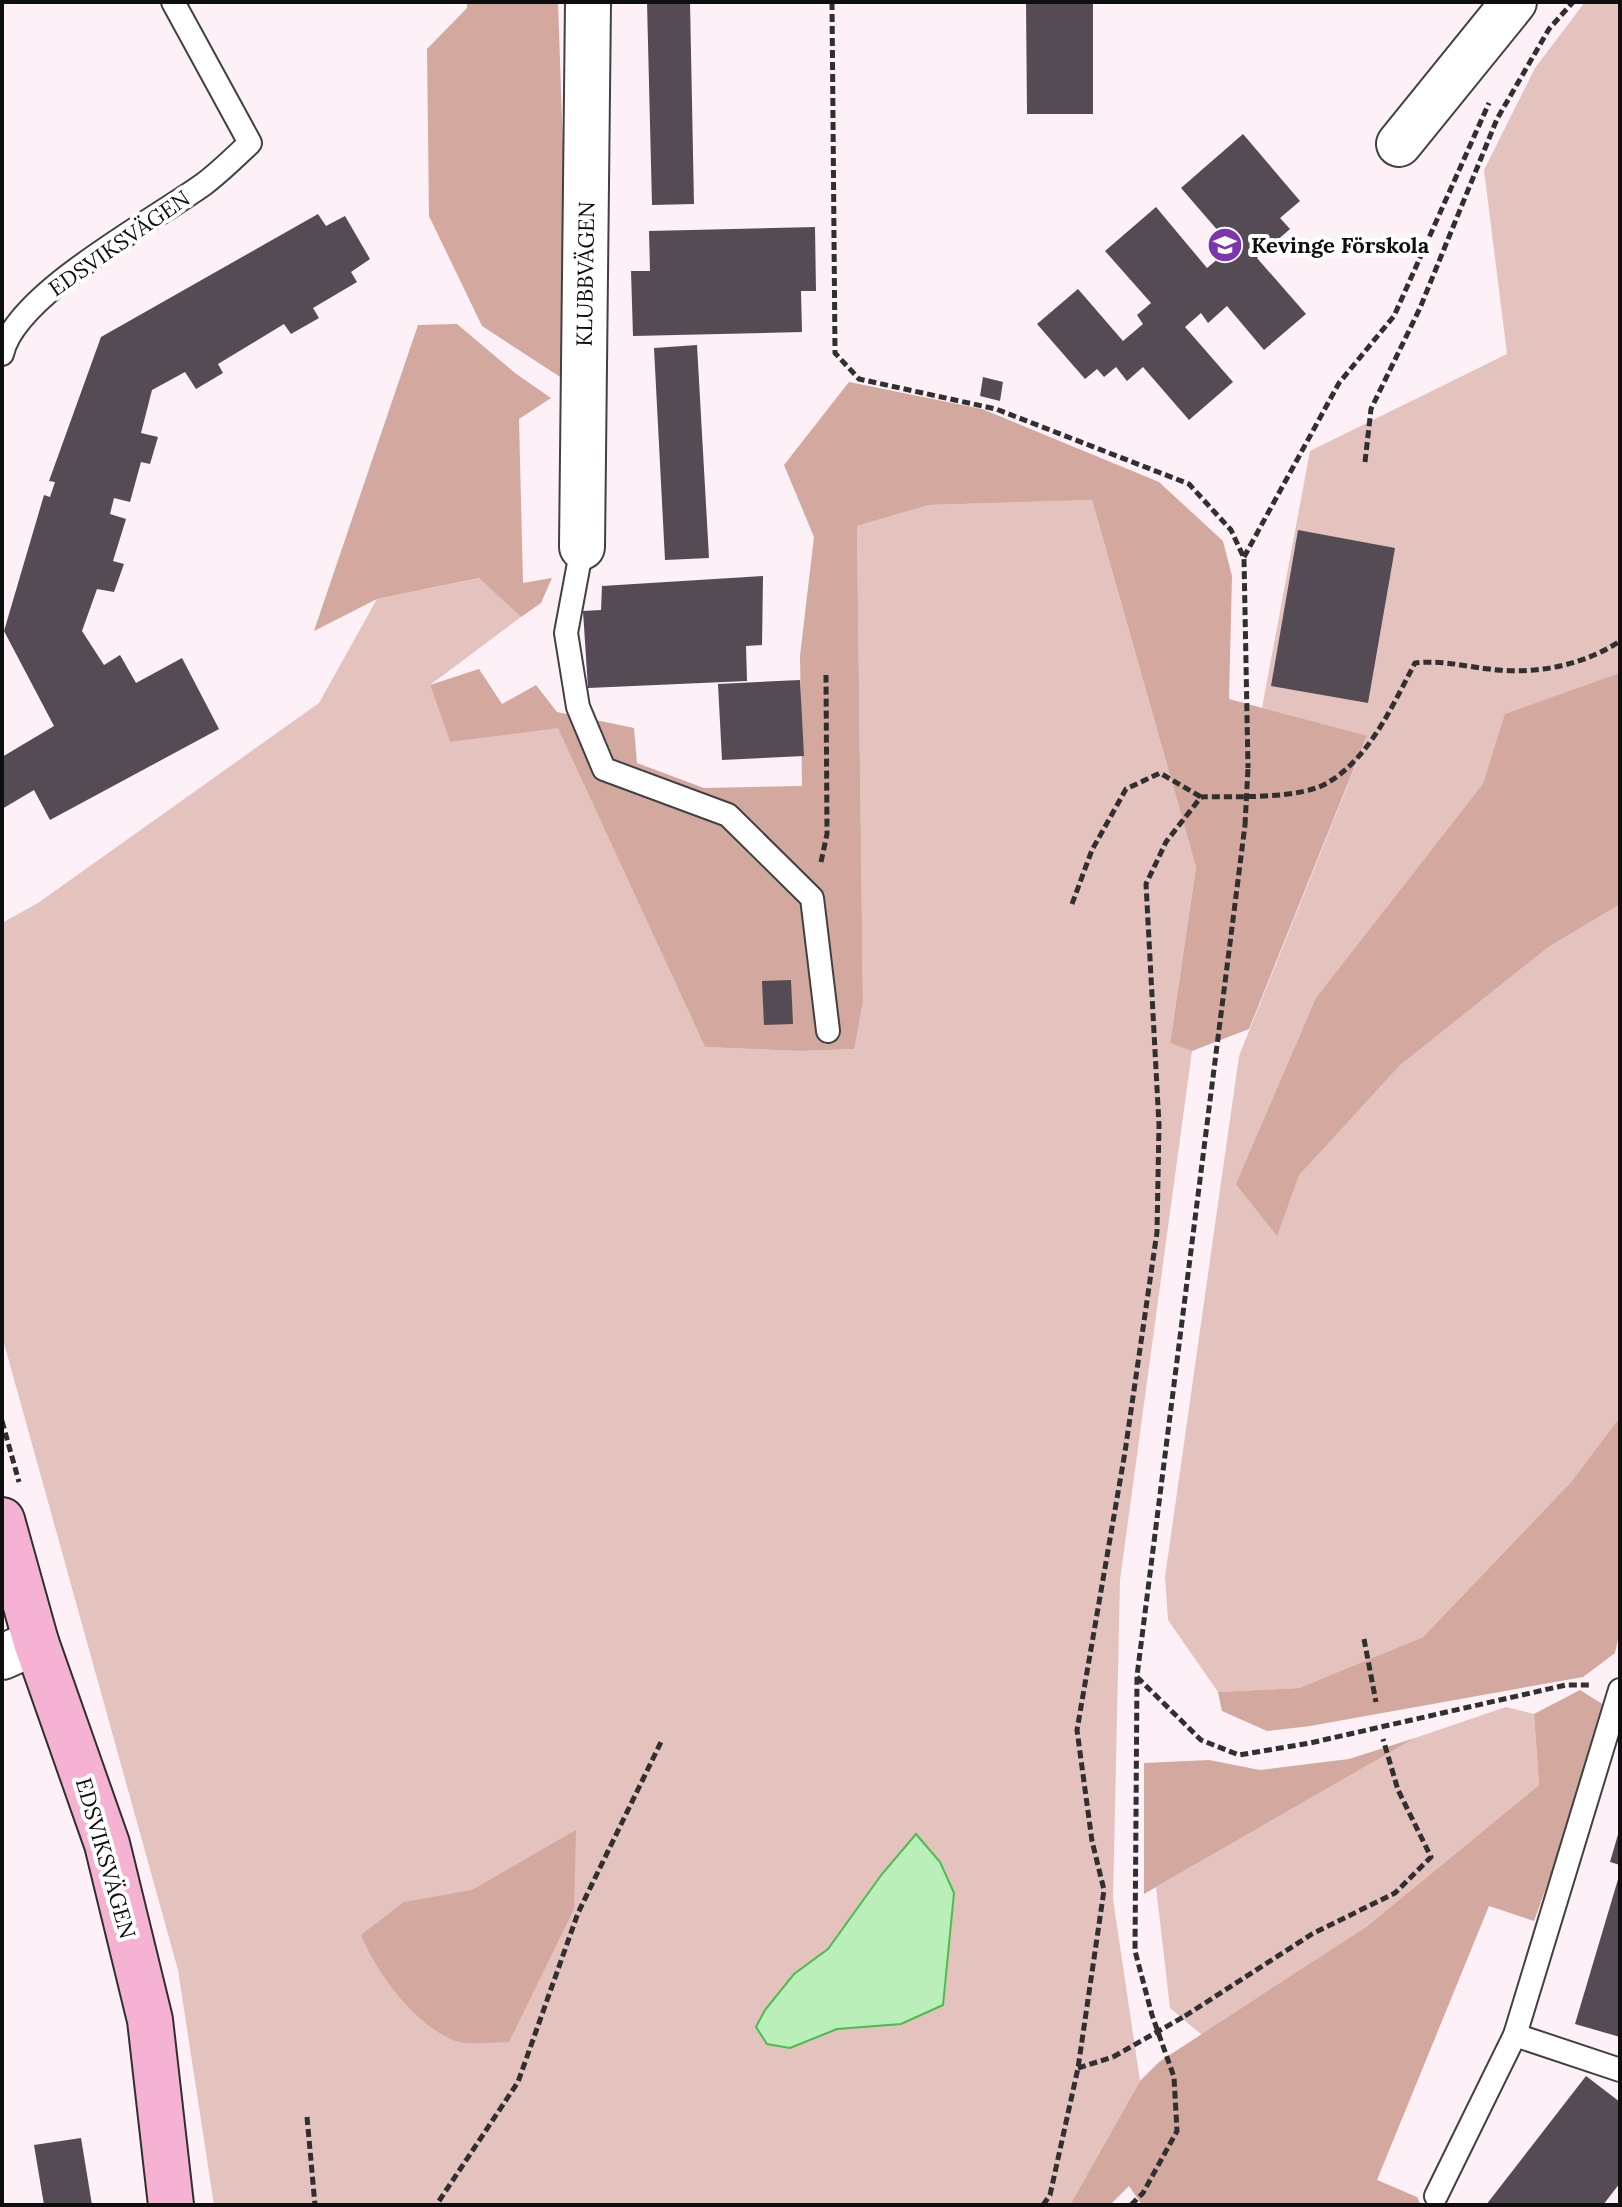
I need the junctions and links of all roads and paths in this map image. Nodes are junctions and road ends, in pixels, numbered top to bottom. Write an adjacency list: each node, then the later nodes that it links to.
1 (173, 2): 8 (lane, EDSVIKSVÄGEN)
2 (588, 2): 10 (street, KLUBBVÄGEN)
3 (832, 2): 11 (path)
4 (1514, 2): 7 (street)
5 (1573, 2): 9 (path)
6 (1495, 88): 11 (path)
7 (1399, 144)
8 (2, 354)
9 (1365, 462)
10 (582, 547): 15 (lane)
11 (1244, 558): 21 (path, bridge)
12 (1620, 641): 14 (path)
13 (826, 675): 15 (path)
14 (1201, 797): 16 (path); 27 (path)
15 (812, 898): 17 (lane)
16 (1072, 904)
17 (828, 1031)
18 (2, 1520): 20 (street, EDSVIKSVÄGEN)
19 (1364, 1639): 23 (path)
20 (19, 1650): 32 (street, EDSVIKSVÄGEN)
21 (1137, 1676): 22 (path); 35 (path)
22 (1613, 1688): 26 (lane)
23 (1376, 1702)
24 (1383, 1739): 27 (path, bridge)
25 (661, 1742): 31 (path)
26 (1515, 2035): 28 (lane); 30 (lane)
27 (1078, 2068): 34 (path)
28 (1620, 2070)
29 (307, 2117): 33 (path)
30 (1436, 2196)
31 (439, 2201)
32 (171, 2205)
33 (315, 2205)
34 (1043, 2205)
35 (1131, 2205)

